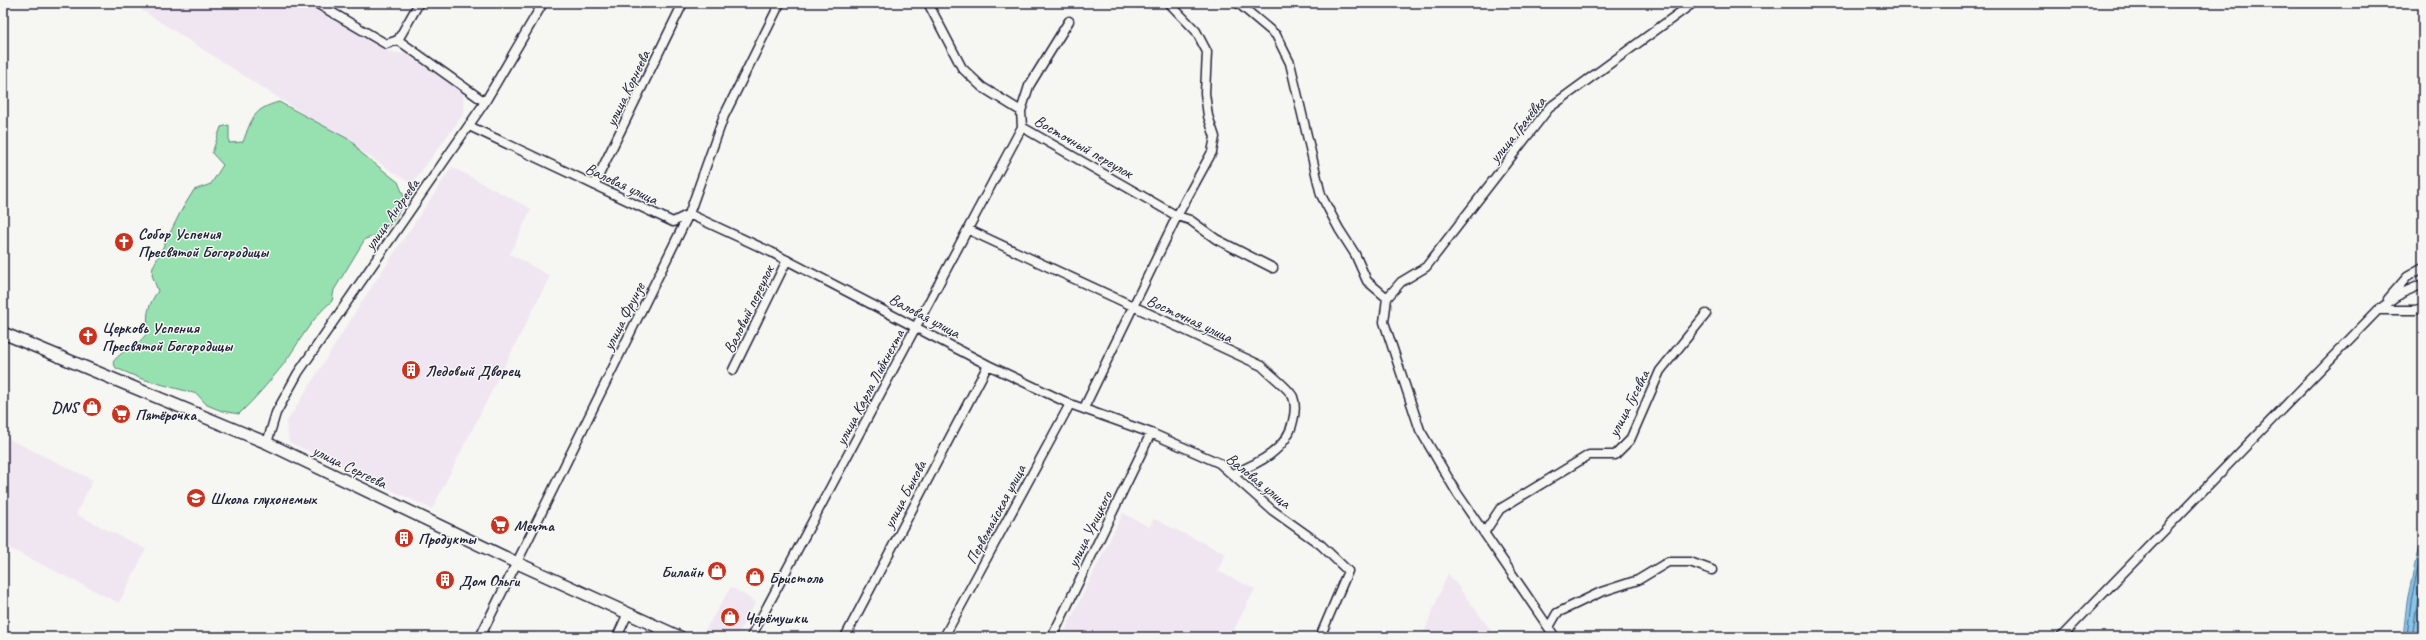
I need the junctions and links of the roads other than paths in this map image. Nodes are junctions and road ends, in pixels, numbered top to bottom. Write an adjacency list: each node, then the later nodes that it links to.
1 (316, 3): 11 (street)
2 (418, 3): 11 (street)
3 (543, 3): 12 (street, улица Андреева)
4 (683, 3): 16 (street, улица Корнеева)
5 (780, 3): 17 (street, улица Фрунзе)
6 (928, 3): 13 (street, Восточный переулок)
7 (1169, 3): 18 (street)
8 (1238, 3): 24 (street)
9 (1693, 3): 24 (street, улица Грачёвка)
10 (1069, 21): 13 (street)
11 (398, 40): 12 (street)
12 (485, 102): 14 (street, улица Андреева)
13 (1021, 111): 15 (street, Восточный переулок)
14 (469, 126): 16 (street, Валовая улица); 36 (street, улица Андреева)
15 (1022, 127): 18 (street, Восточный переулок); 19 (street, улица Карла Либкнехта)
16 (594, 186): 17 (street, Валовая улица)
17 (689, 214): 20 (street, Валовая улица); 39 (street, улица Фрунзе)
18 (1177, 216): 21 (street, Восточный переулок); 25 (street)
19 (969, 230): 25 (street, Восточная улица); 29 (street, улица Карла Либкнехта)
20 (787, 260): 29 (street, Валовая улица); 32 (street, Валовый переулок)
21 (1273, 268)
22 (2423, 268): 27 (street)
23 (2423, 284): 27 (street)
24 (1387, 298): 38 (street)
25 (1133, 307): 34 (street); 37 (street, Восточная улица)
26 (2423, 308): 27 (street)
27 (2378, 310): 52 (street)
28 (1706, 314): 38 (street, улица Гусевка)
29 (917, 327): 31 (street, Валовая улица); 46 (street, улица Карла Либкнехта)
30 (3, 333): 36 (main road, улица Сергеева)
31 (988, 365): 33 (street, Валовая улица); 47 (street, улица Быкова)
32 (733, 370)
33 (1070, 404): 34 (street, Валовая улица); 48 (street, Первомайская улица)
34 (1084, 408): 35 (street, Валовая улица)
35 (1151, 433): 37 (street, Валовая улица); 49 (street, улица Урицкого)
36 (267, 443): 39 (main road, улица Сергеева)
37 (1233, 474): 50 (street, Валовая улица)
38 (1484, 533): 42 (street)
39 (515, 562): 41 (main road, улица Сергеева); 43 (street, улица Фрунзе)
40 (1712, 570): 42 (street)
41 (628, 613): 44 (street); 45 (main road, улица Сергеева)
42 (1549, 627): 51 (street)
43 (480, 637)
44 (617, 637)
45 (680, 637)
46 (751, 637)
47 (845, 637)
48 (944, 637)
49 (1052, 637)
50 (1320, 637)
51 (1555, 637)
52 (2061, 637)

